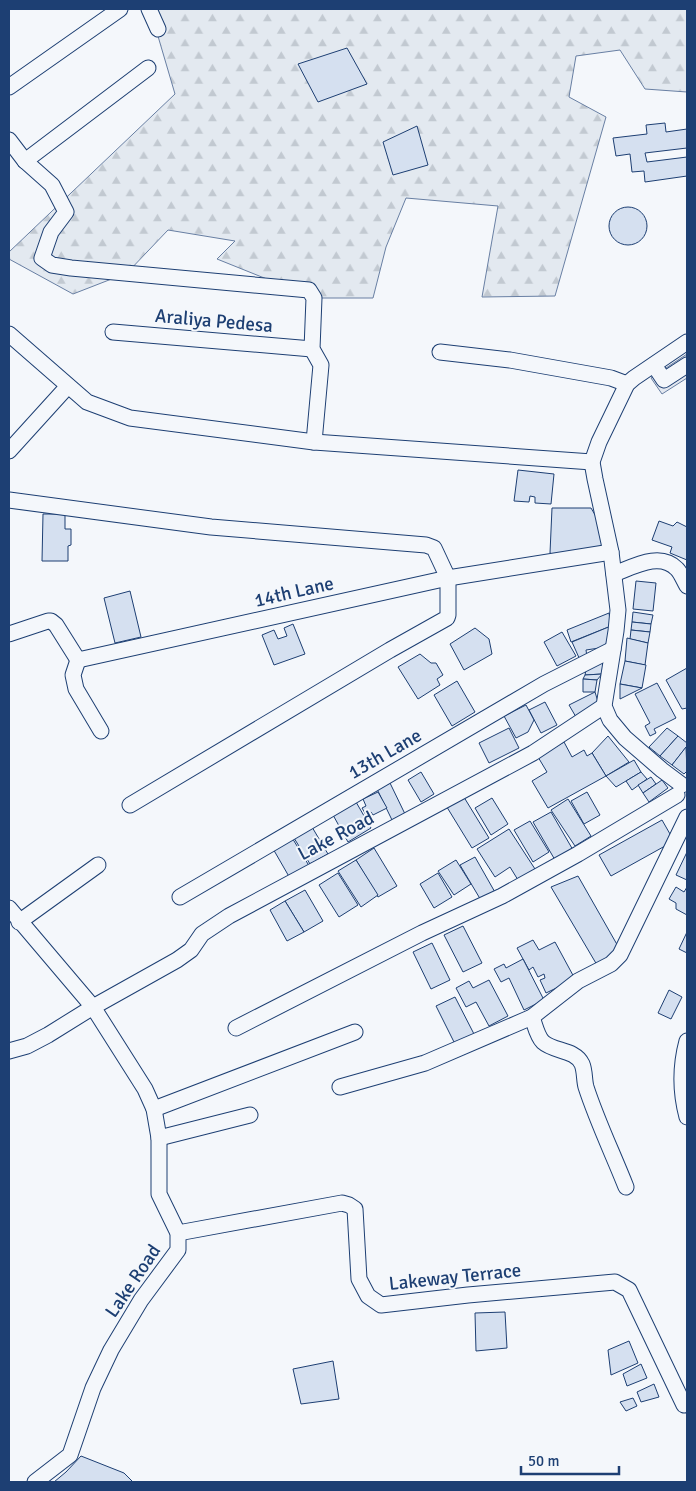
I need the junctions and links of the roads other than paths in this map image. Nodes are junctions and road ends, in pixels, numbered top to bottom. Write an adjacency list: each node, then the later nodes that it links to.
1 (120, 9): 5 (street)
2 (149, 9): 3 (street)
3 (158, 29)
4 (148, 68): 7 (street)
5 (9, 87)
6 (9, 140): 7 (street)
7 (25, 161): 11 (street)
8 (113, 332): 11 (street, Araliya Pedesa)
9 (9, 334): 16 (street)
10 (687, 342): 13 (street)
11 (312, 349): 17 (street)
12 (440, 352): 15 (street)
13 (654, 365): 14 (street); 15 (street)
14 (687, 366)
15 (627, 384): 19 (street)
16 (68, 386): 17 (street); 18 (street)
17 (314, 442): 19 (street)
18 (9, 451)
19 (592, 462): 21 (street)
20 (9, 500): 23 (street)
21 (611, 552): 22 (street); 23 (street, 14th Lane)
22 (614, 574): 24 (street); 26 (street)
23 (448, 578): 27 (street, 14th Lane); 31 (street)
24 (687, 586)
25 (9, 634): 27 (street)
26 (613, 649): 28 (street); 34 (street, 13th Lane)
27 (78, 660): 29 (street)
28 (604, 706): 30 (street); 37 (street, Lake Road)
29 (101, 731)
30 (682, 788): 32 (street); 39 (street)
31 (130, 805)
32 (687, 817): 38 (street)
33 (98, 865): 36 (street)
34 (180, 897)
35 (9, 908): 36 (street, Lake Road)
36 (19, 922): 37 (street, Lake Road)
37 (93, 1007): 42 (street); 44 (street, Lake Road)
38 (532, 1017): 43 (street); 48 (street)
39 (236, 1028)
40 (355, 1032): 44 (street)
41 (687, 1041): 46 (street)
42 (9, 1051)
43 (340, 1087)
44 (154, 1109): 47 (street, Lake Road)
45 (250, 1114): 47 (street)
46 (687, 1117)
47 (159, 1138): 49 (street, Lake Road)
48 (626, 1187)
49 (178, 1233): 50 (street, Lakeway Terrace); 51 (street, Lake Road)
50 (684, 1405)
51 (35, 1482)

